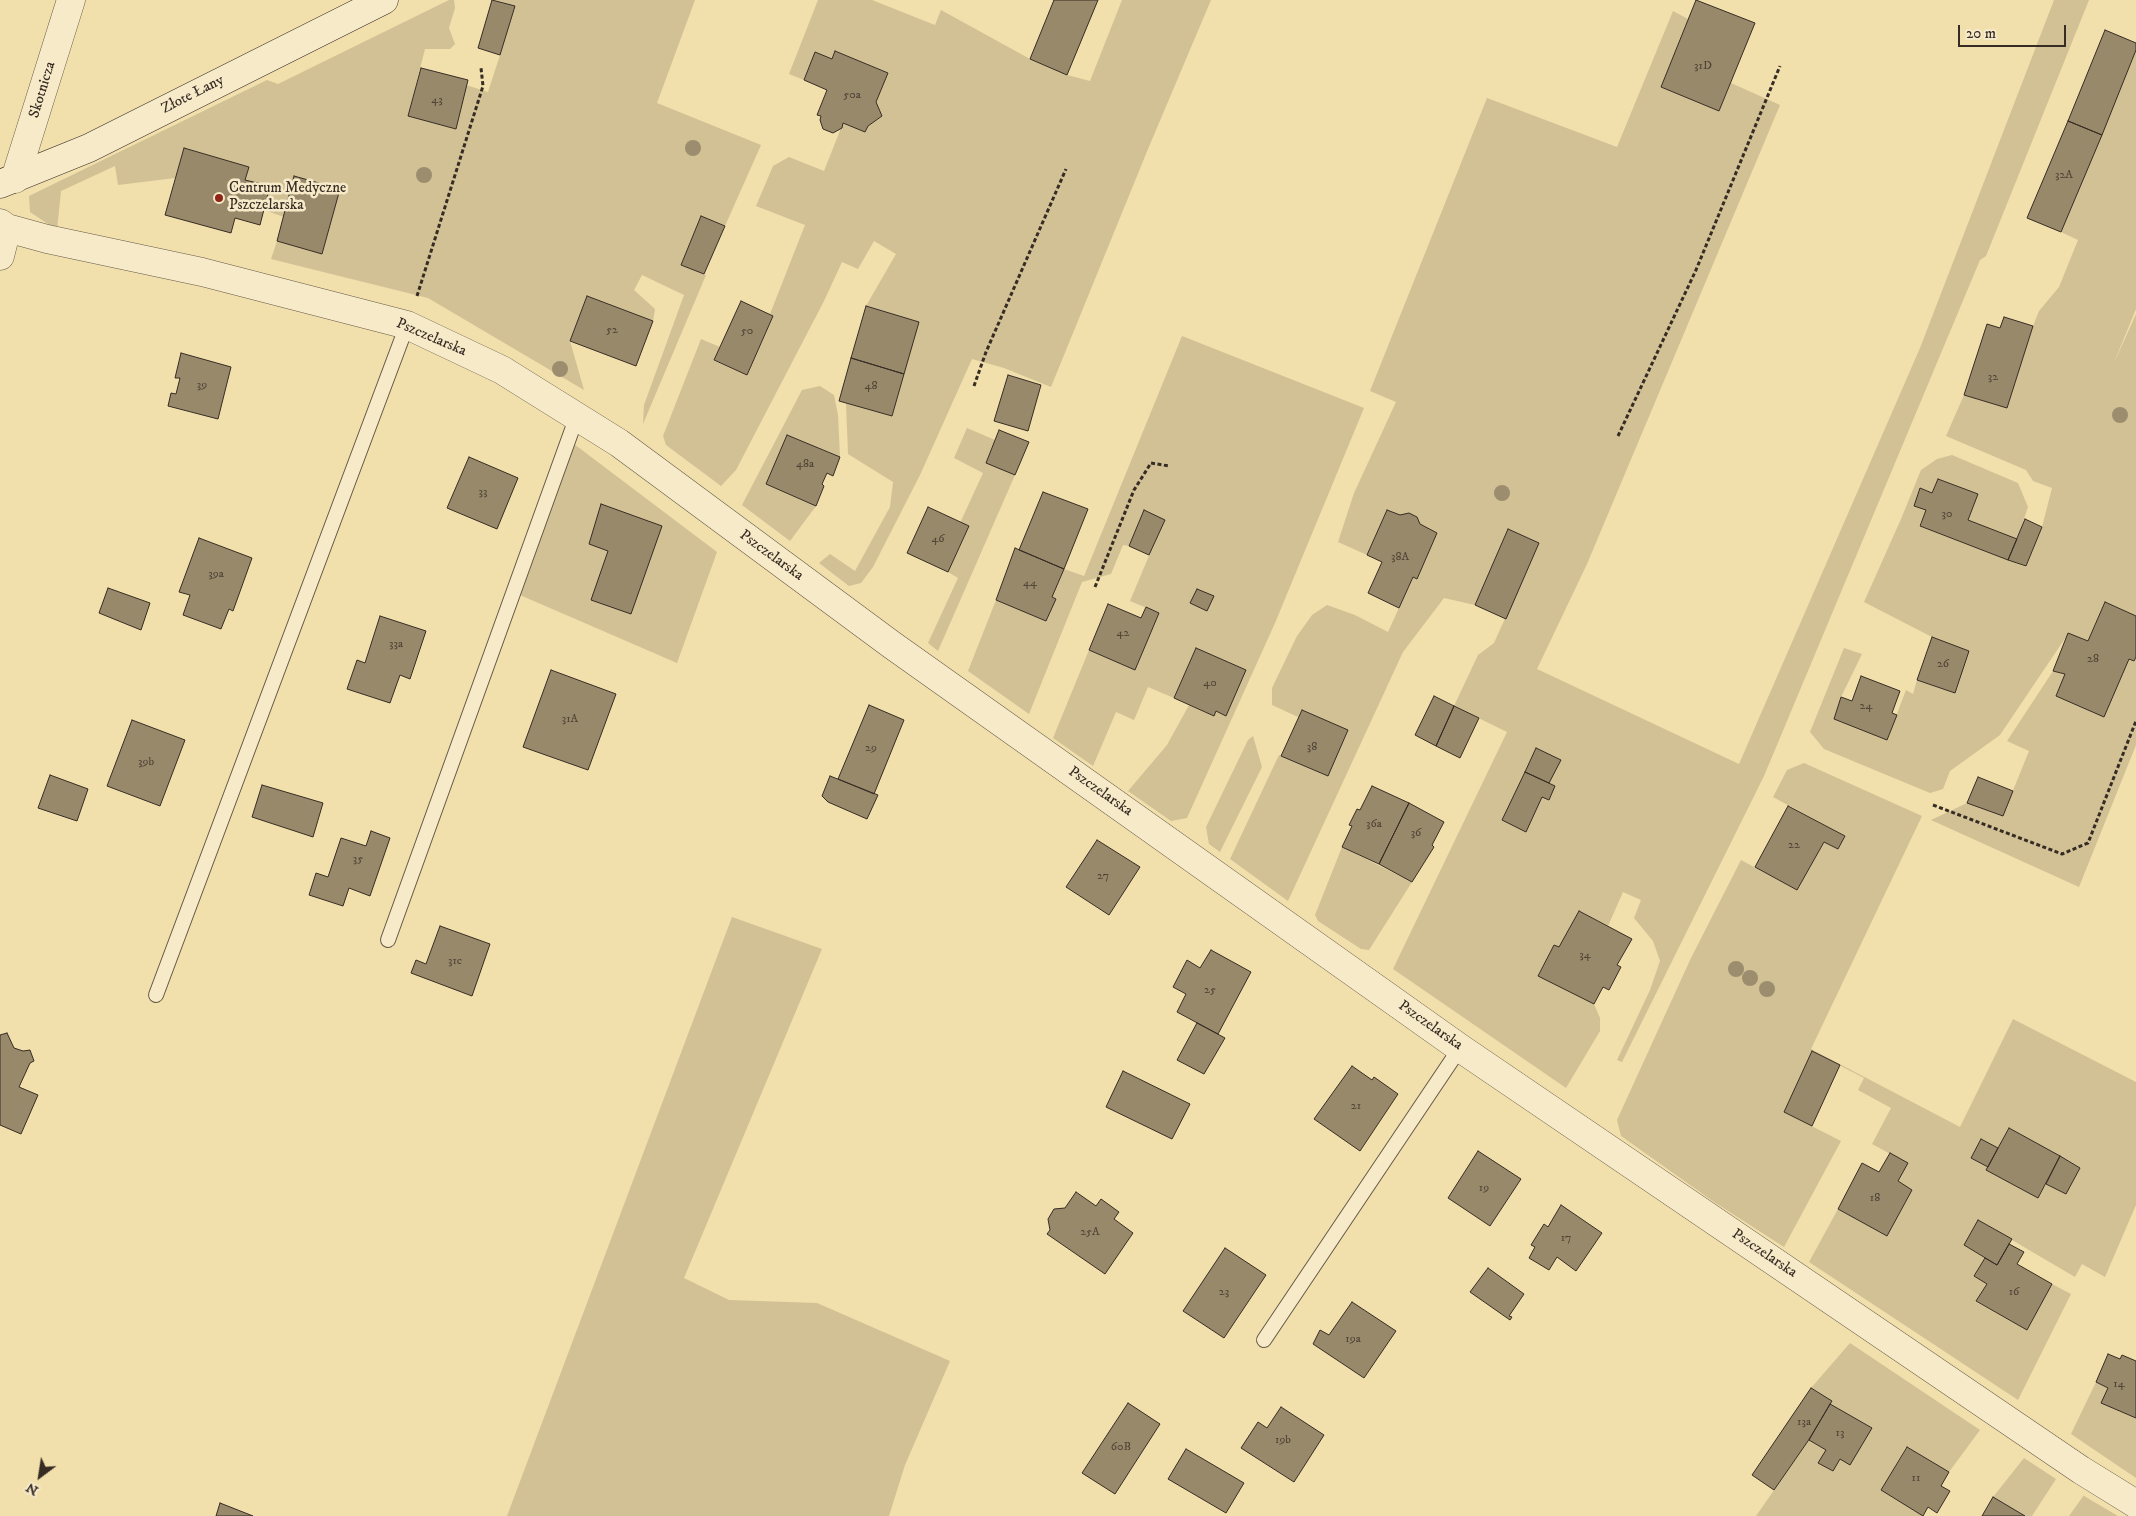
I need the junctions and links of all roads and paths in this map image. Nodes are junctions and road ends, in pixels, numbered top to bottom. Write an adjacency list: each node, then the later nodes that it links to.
1 (71, 0): 6 (street, Skotnicza)
2 (384, 0): 6 (street, Złote Łany)
3 (1780, 66): 12 (path)
4 (481, 68): 9 (path)
5 (1066, 169): 10 (path)
6 (8, 182)
7 (3, 226): 8 (street); 9 (street, Pszczelarska)
8 (0, 256)
9 (407, 325): 11 (street, Pszczelarska); 18 (lane)
10 (974, 386)
11 (577, 416): 17 (lane); 19 (street, Pszczelarska)
12 (1618, 436)
13 (1170, 466): 14 (path)
14 (1095, 587)
15 (2136, 721): 16 (path)
16 (1933, 805)
17 (388, 940)
18 (156, 995)
19 (1460, 1048): 20 (lane); 21 (street, Pszczelarska)
20 (1264, 1340)
21 (2136, 1504)

